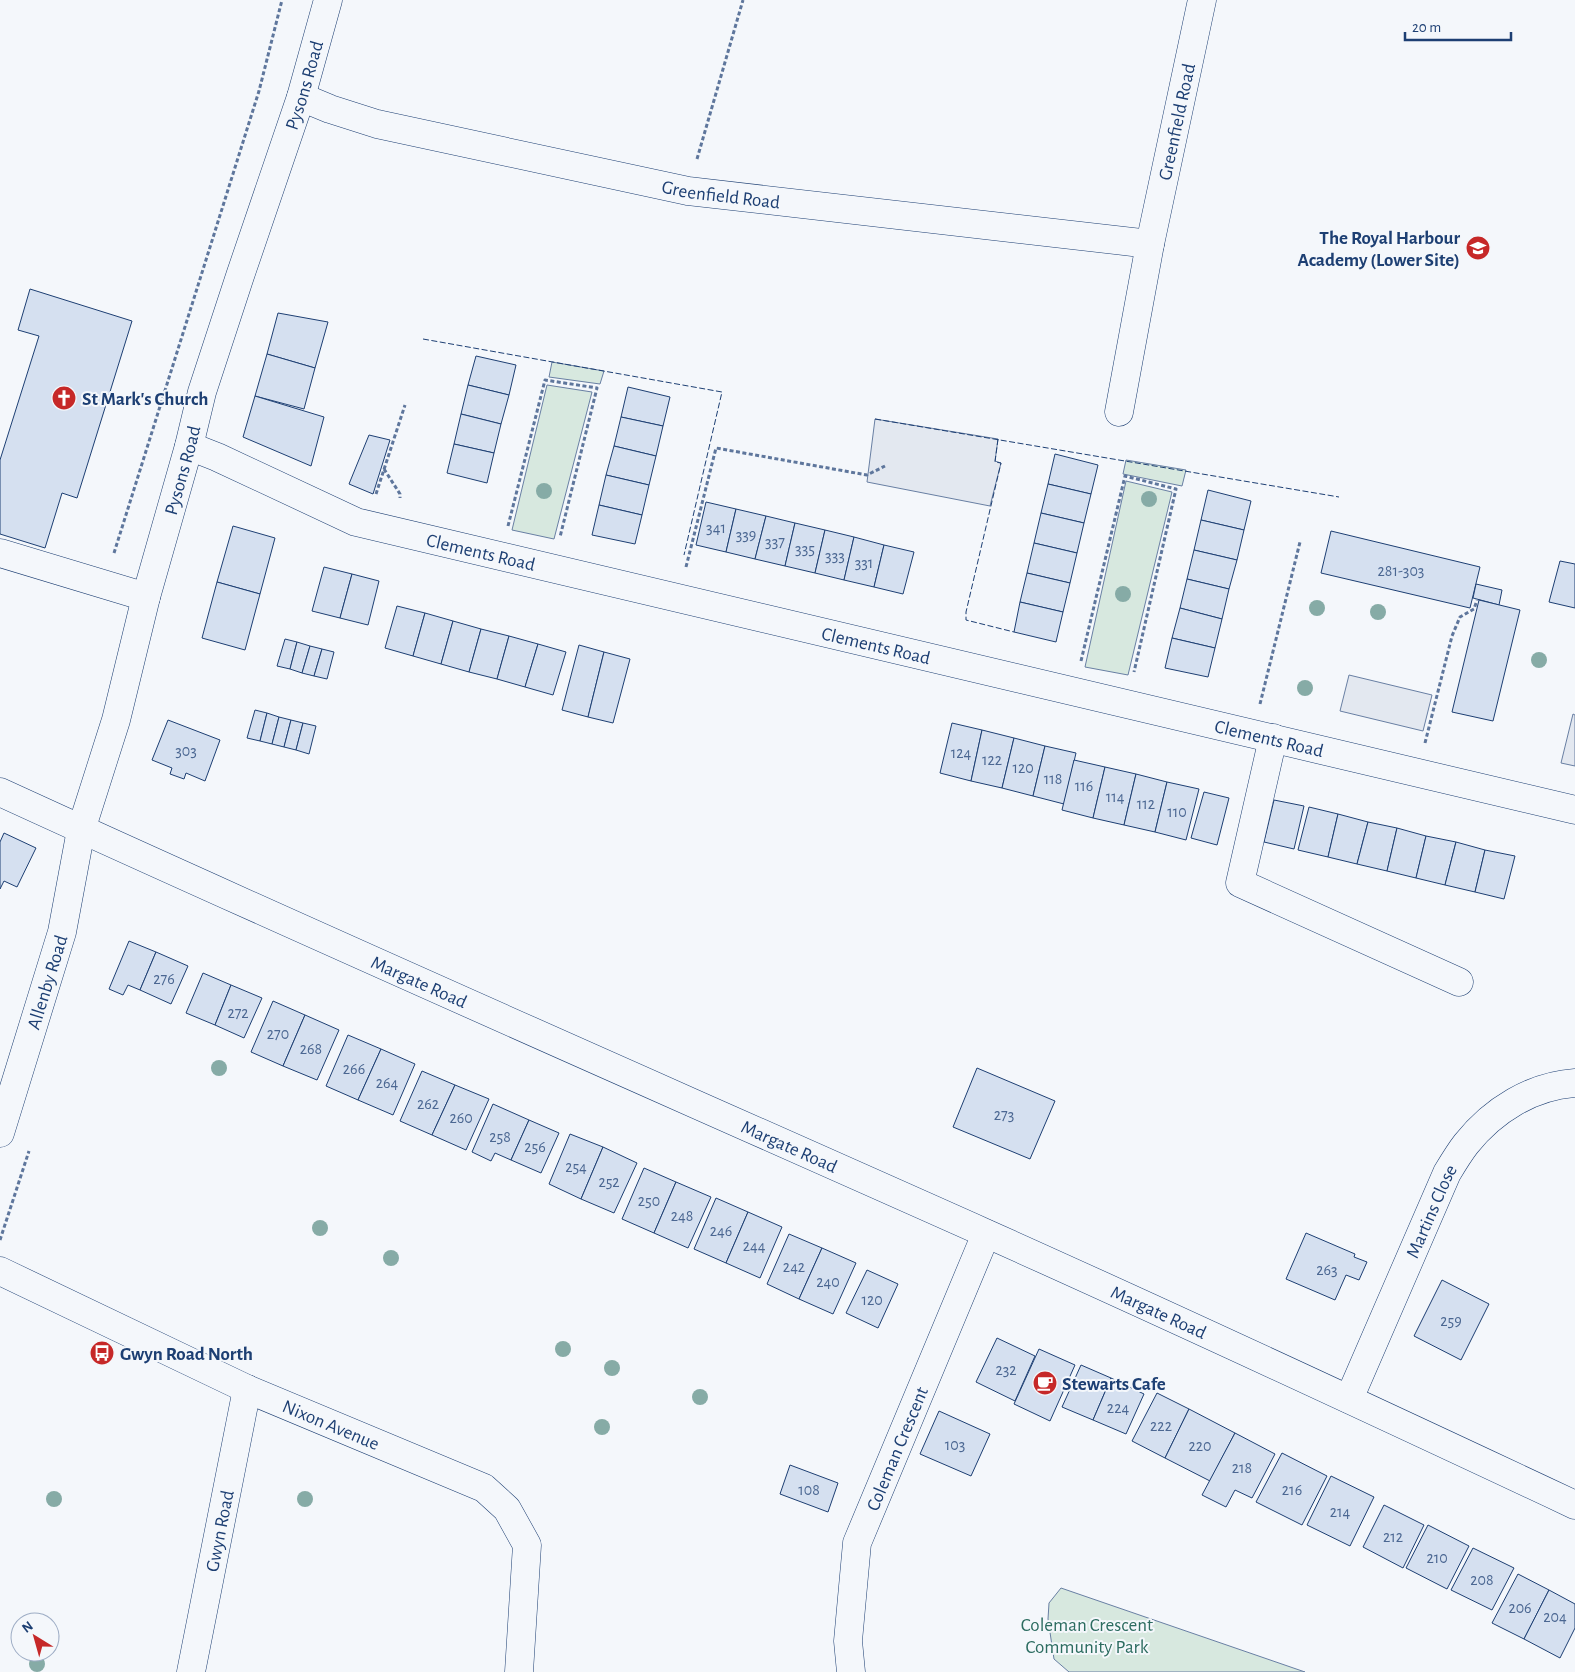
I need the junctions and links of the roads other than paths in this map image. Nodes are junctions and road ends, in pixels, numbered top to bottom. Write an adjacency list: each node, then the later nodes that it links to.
1 (328, 0): 3 (street, Pysons Road)
2 (1202, 0): 4 (street, Greenfield Road)
3 (301, 97): 4 (street, Greenfield Road); 6 (street, Pysons Road)
4 (1150, 244): 5 (street, Greenfield Road)
5 (1119, 412)
6 (189, 446): 8 (street, Pysons Road); 9 (street, Clements Road)
7 (0, 553): 8 (street)
8 (146, 596): 12 (street, Pysons Road)
9 (1263, 736): 11 (street, Clements Road); 13 (street)
10 (0, 792): 12 (street, Margate Road)
11 (1575, 810)
12 (81, 830): 15 (street, Allenby Road); 16 (street, Margate Road)
13 (1459, 982)
14 (1575, 1083): 19 (street, Martins Close)
15 (0, 1133)
16 (986, 1234): 19 (street, Margate Road); 23 (street, Coleman Crescent)
17 (0, 1271): 18 (street, Nixon Avenue)
18 (247, 1389): 21 (street, Gwyn Road); 22 (street, Nixon Avenue)
19 (1349, 1399): 20 (street, Margate Road)
20 (1575, 1505)
21 (191, 1672)
22 (519, 1672)
23 (850, 1672)

